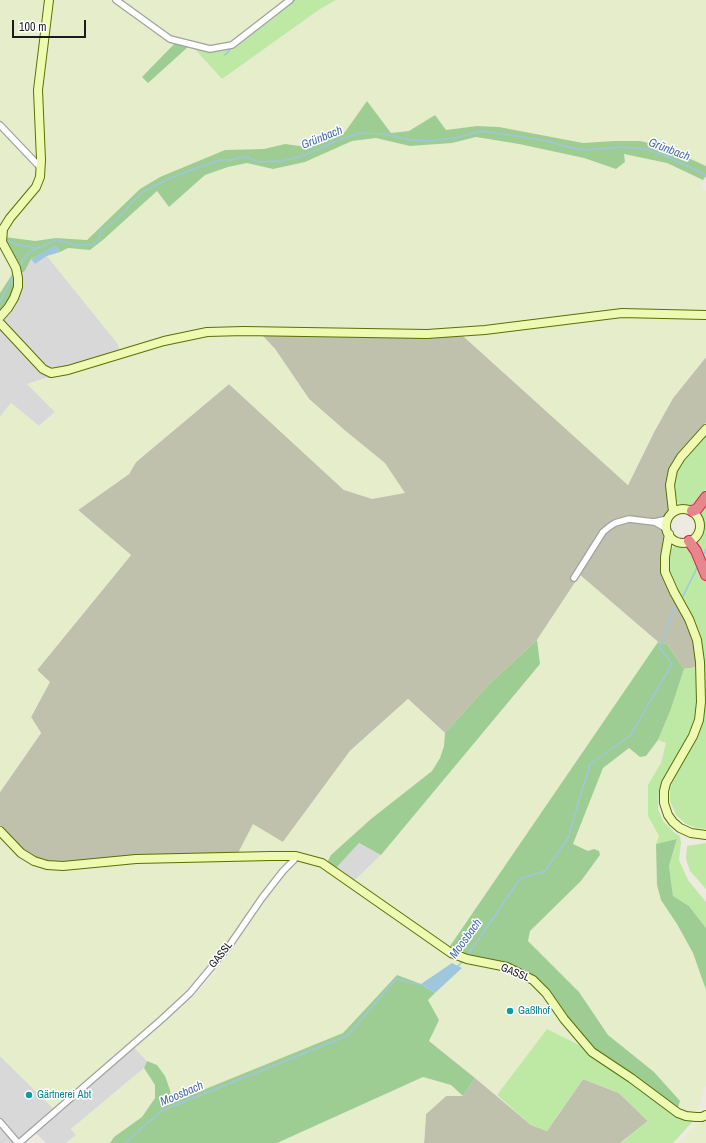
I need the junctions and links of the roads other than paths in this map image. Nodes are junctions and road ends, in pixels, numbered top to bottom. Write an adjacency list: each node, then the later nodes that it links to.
1 (49, 0): 5 (street)
2 (116, 0): 3 (street)
3 (290, 0)
4 (0, 125): 5 (street)
5 (41, 167): 7 (street)
6 (706, 315): 8 (street)
7 (0, 317)
8 (0, 323)
9 (706, 428): 11 (street)
10 (706, 497): 13 (highway)
11 (672, 500): 12 (street); 14 (street)
12 (682, 509): 13 (street); 14 (street)
13 (692, 512): 18 (street)
14 (670, 516): 15 (street); 16 (street)
15 (654, 522): 16 (street); 21 (street)
16 (668, 532): 17 (street); 19 (street)
17 (677, 541): 18 (street); 19 (street)
18 (689, 541): 20 (highway)
19 (667, 549): 23 (street)
20 (706, 575)
21 (574, 578)
22 (0, 831): 24 (street)
23 (704, 834)
24 (296, 856): 25 (street, GASSL); 27 (street, GASSL)
25 (706, 1114)
26 (0, 1122): 27 (street)
27 (18, 1143)

